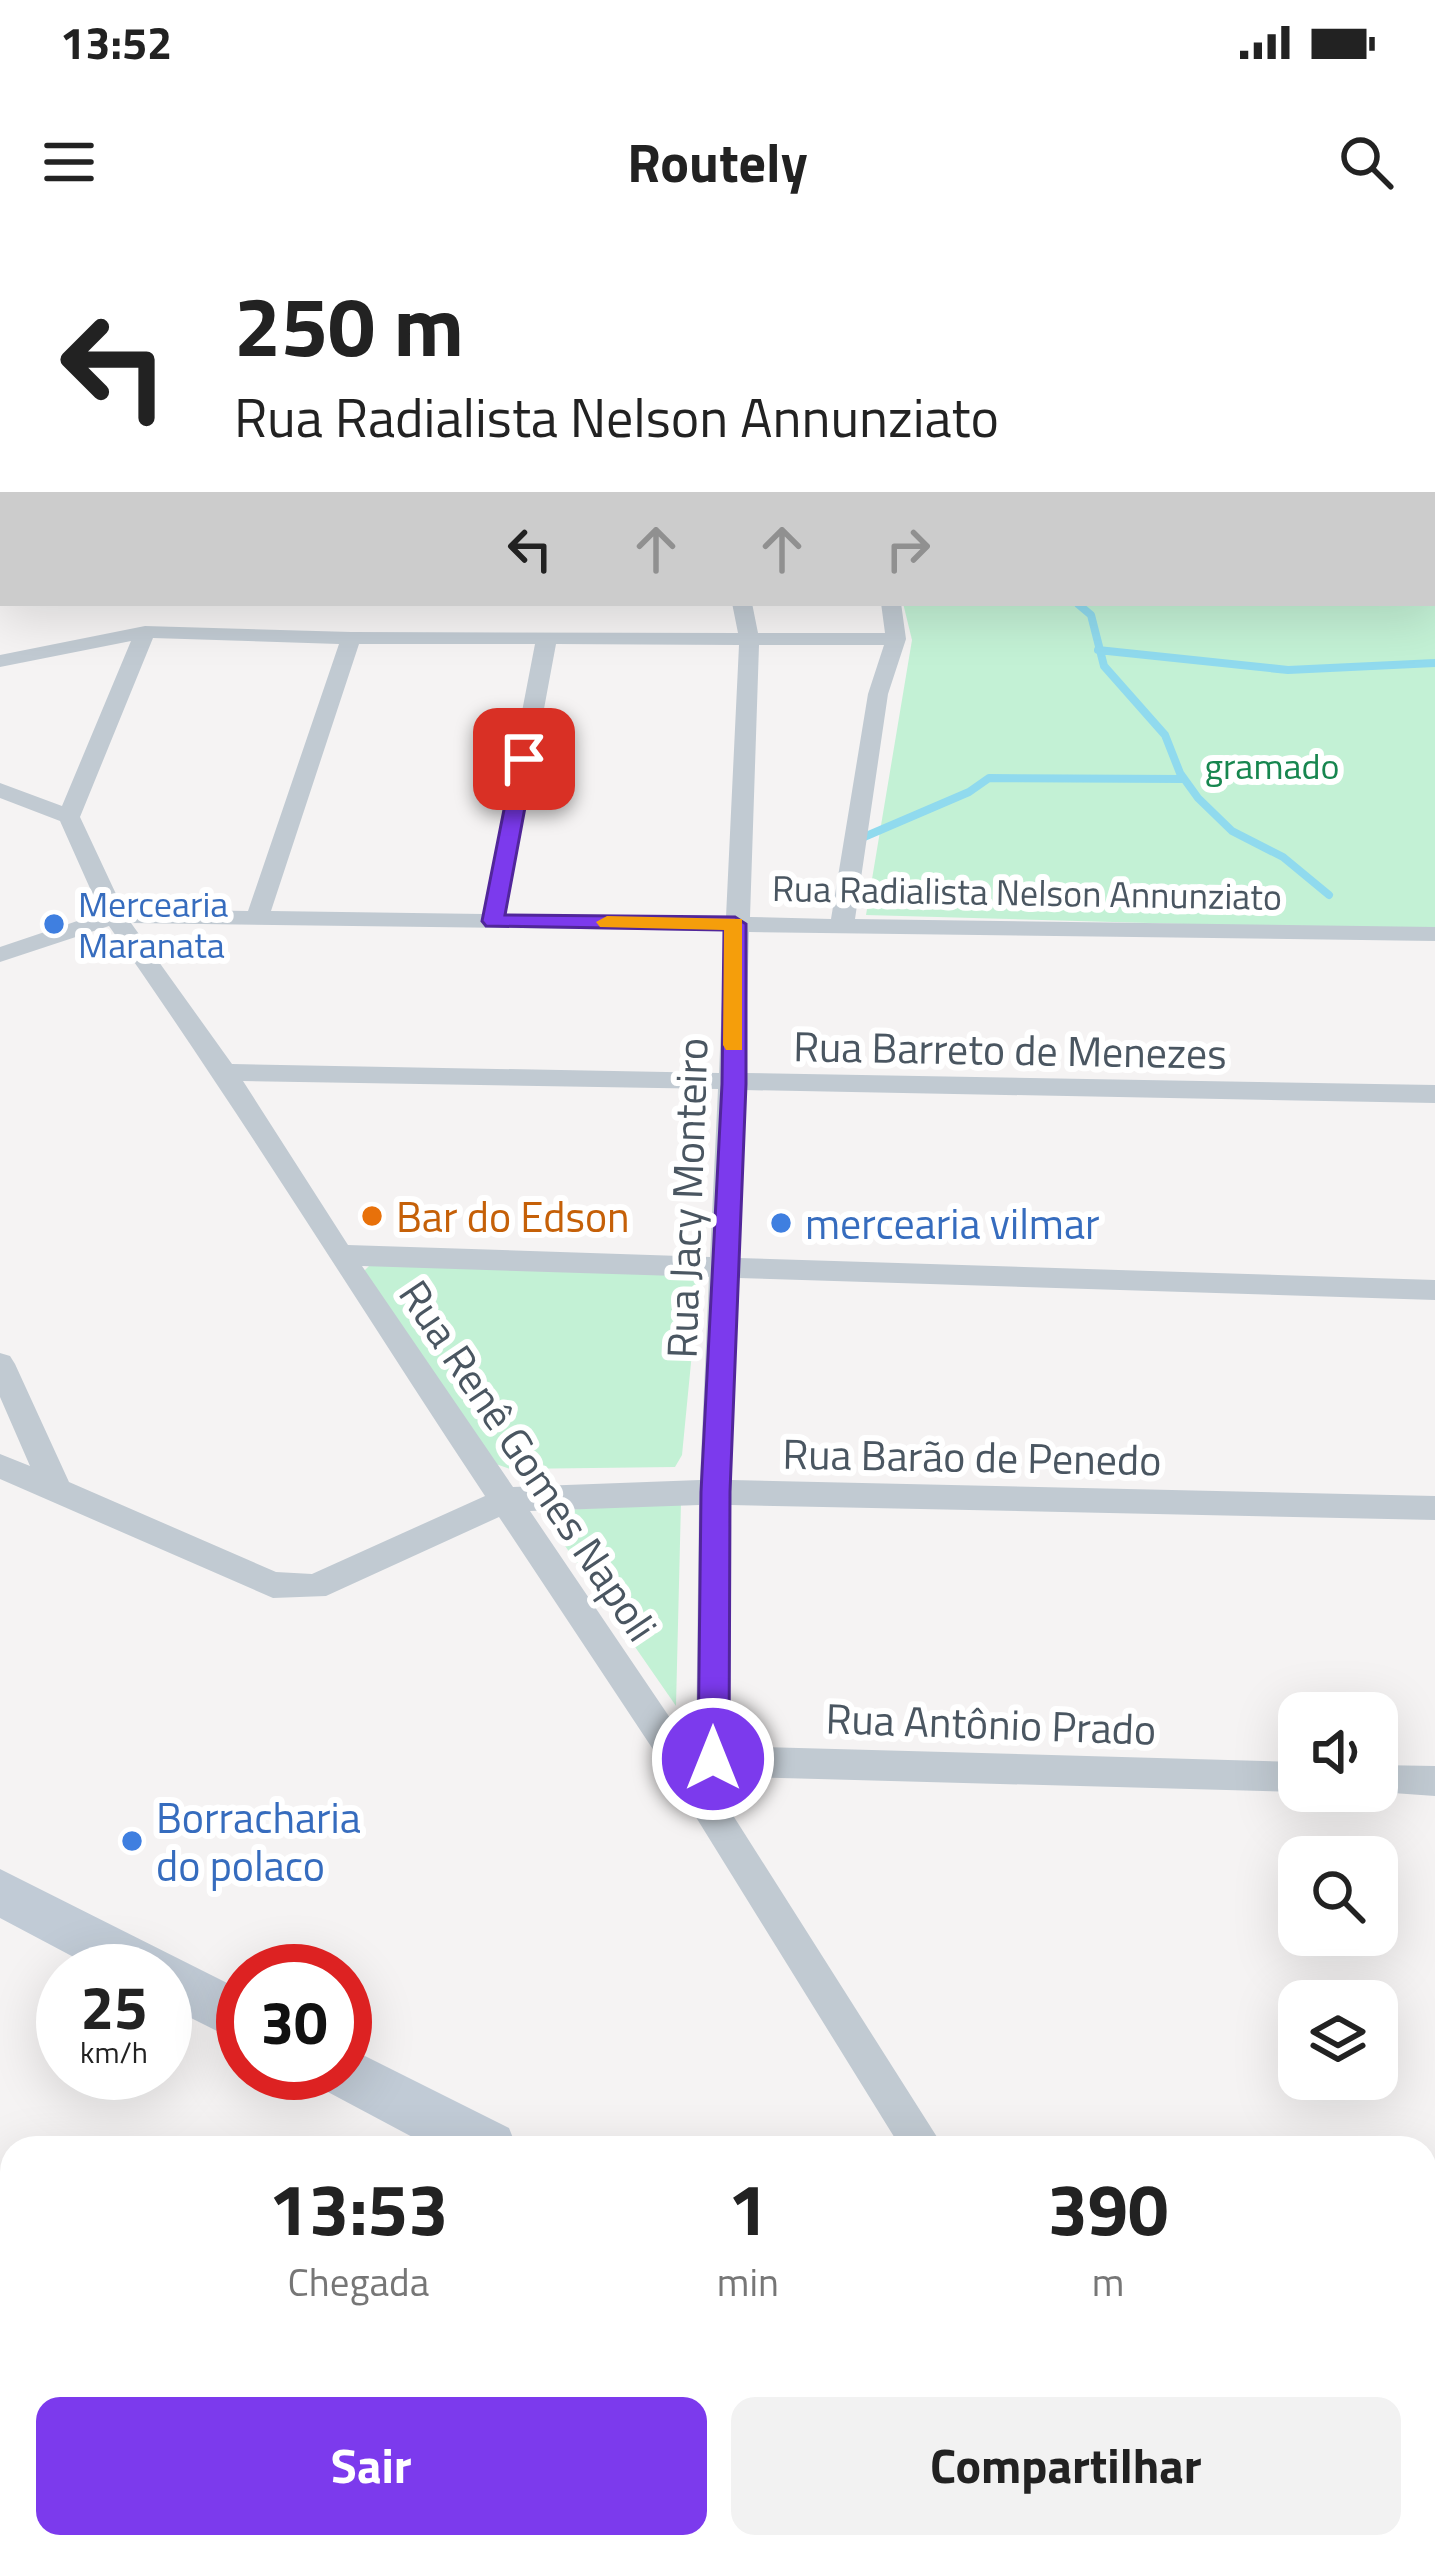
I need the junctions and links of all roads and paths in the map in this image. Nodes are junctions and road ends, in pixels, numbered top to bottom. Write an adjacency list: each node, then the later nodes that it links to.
1 (742, 606): 7 (street, Rua Jacy Monteiro)
2 (891, 606): 6 (street)
3 (145, 632): 5 (street); 8 (street); 10 (street)
4 (547, 637): 5 (street); 7 (street); 13 (street)
5 (351, 638): 12 (street)
6 (896, 639): 7 (street); 15 (street)
7 (748, 640): 14 (street, Rua Jacy Monteiro)
8 (0, 661)
9 (0, 790): 10 (street)
10 (69, 817): 11 (street, Rua Renê Gomes Napoli)
11 (114, 916): 12 (street, Rua Radialista Nelson Annunziato); 17 (street, Rua Radialista Nelson Annunziato); 18 (street, Rua Renê Gomes Napoli)
12 (257, 918): 13 (street, Rua Radialista Nelson Annunziato)
13 (493, 921): 14 (street, Rua Radialista Nelson Annunziato)
14 (735, 924): 15 (street, Rua Radialista Nelson Annunziato); 19 (street, Rua Jacy Monteiro)
15 (842, 926): 16 (street, Rua Radialista Nelson Annunziato)
16 (1435, 934)
17 (0, 955)
18 (225, 1072): 19 (street, Rua Barreto de Menezes); 21 (street, Rua Renê Gomes Napoli)
19 (734, 1084): 20 (street, Rua Barreto de Menezes); 22 (street, Rua Jacy Monteiro)
20 (1435, 1094)
21 (340, 1255): 22 (street); 28 (street, Rua Renê Gomes Napoli)
22 (727, 1267): 23 (street); 27 (street, Rua Jacy Monteiro)
23 (1435, 1290)
24 (0, 1364): 26 (street)
25 (0, 1466): 26 (street)
26 (56, 1489): 28 (street)
27 (716, 1492): 28 (street, Rua Barão de Penedo); 29 (street, Rua Barão de Penedo); 30 (street, Rua Jacy Monteiro)
28 (507, 1500): 30 (street, Rua Renê Gomes Napoli)
29 (1435, 1508)
30 (697, 1760): 31 (street, Rua Antônio Prado); 38 (street, Rua Renê Gomes Napoli)
31 (1278, 1776)
32 (1398, 1780): 33 (street)
33 (1435, 1781)
34 (0, 1892): 35 (main road)
35 (100, 1944)
36 (372, 2086): 37 (main road)
37 (466, 2136)
38 (917, 2136)

